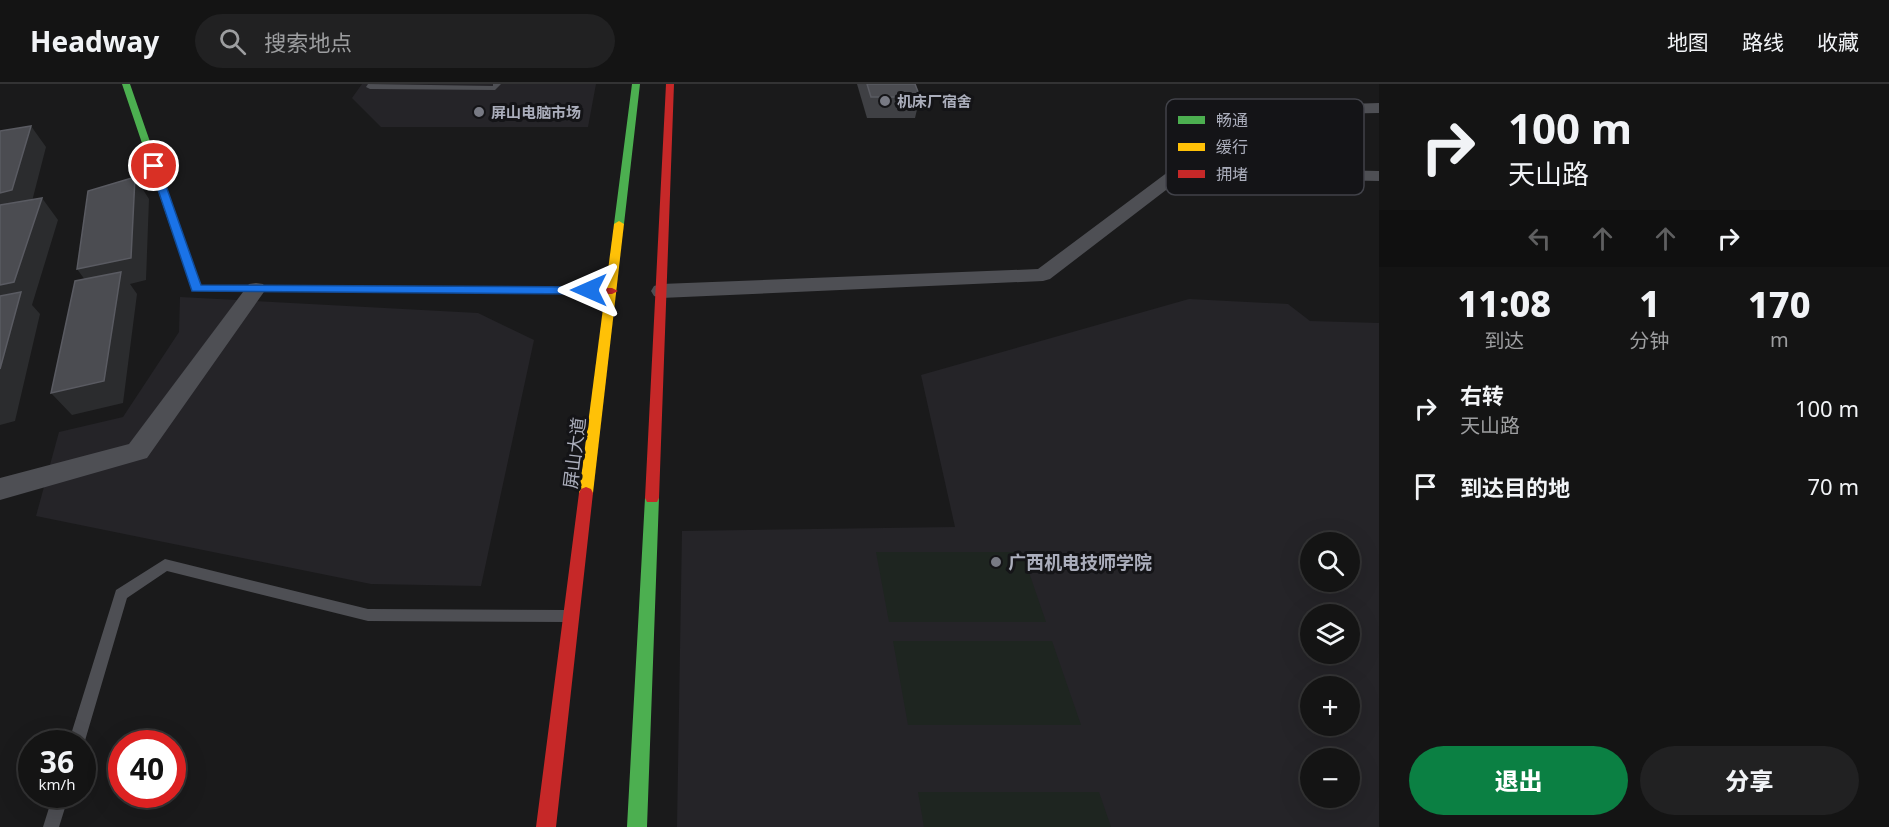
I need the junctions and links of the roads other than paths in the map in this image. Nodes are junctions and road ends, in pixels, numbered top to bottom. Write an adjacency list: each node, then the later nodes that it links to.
1 (126, 84): 12 (main road)
2 (372, 84): 6 (lane)
3 (496, 84): 6 (lane)
4 (636, 84): 13 (main road, 屏山大道)
5 (670, 84): 14 (main road)
6 (431, 86)
7 (1364, 108): 8 (street)
8 (1379, 108)
9 (1364, 176): 10 (street)
10 (1379, 176)
11 (1166, 182): 14 (street)
12 (256, 289): 13 (main road); 15 (street)
13 (612, 291): 16 (main road, 屏山大道)
14 (661, 291): 21 (main road)
15 (0, 489)
16 (572, 616): 17 (lane); 20 (main road, 屏山大道)
17 (80, 730)
18 (57, 808): 19 (lane)
19 (51, 827)
20 (546, 827)
21 (637, 827)

